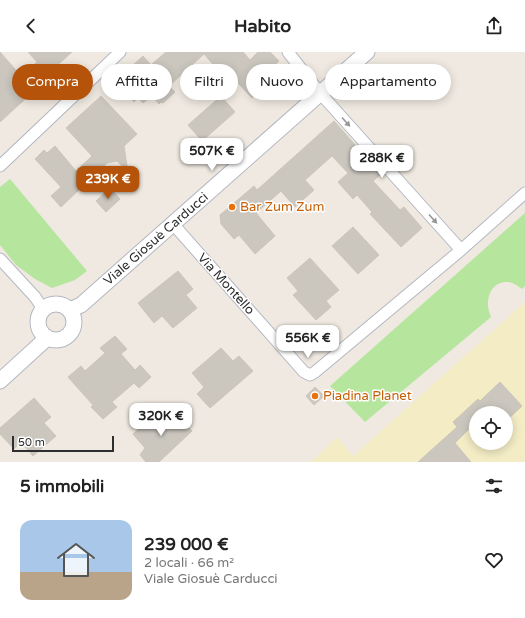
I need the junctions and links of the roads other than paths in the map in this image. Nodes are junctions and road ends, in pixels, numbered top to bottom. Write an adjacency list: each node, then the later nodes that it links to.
1 (120, 52): 5 (street)
2 (288, 52): 4 (street)
3 (367, 52): 4 (street, Viale Giosuè Carducci)
4 (320, 93): 7 (street, Viale Giosuè Carducci); 8 (street, one-way to 8)
5 (0, 166)
6 (525, 193): 8 (street)
7 (173, 224): 8 (street, Via Montello); 11 (street, Viale Giosuè Carducci)
8 (461, 250)
9 (0, 259): 10 (street)
10 (43, 309): 11 (street); 12 (street)
11 (70, 310): 12 (street)
12 (47, 338): 13 (street)
13 (0, 381)

